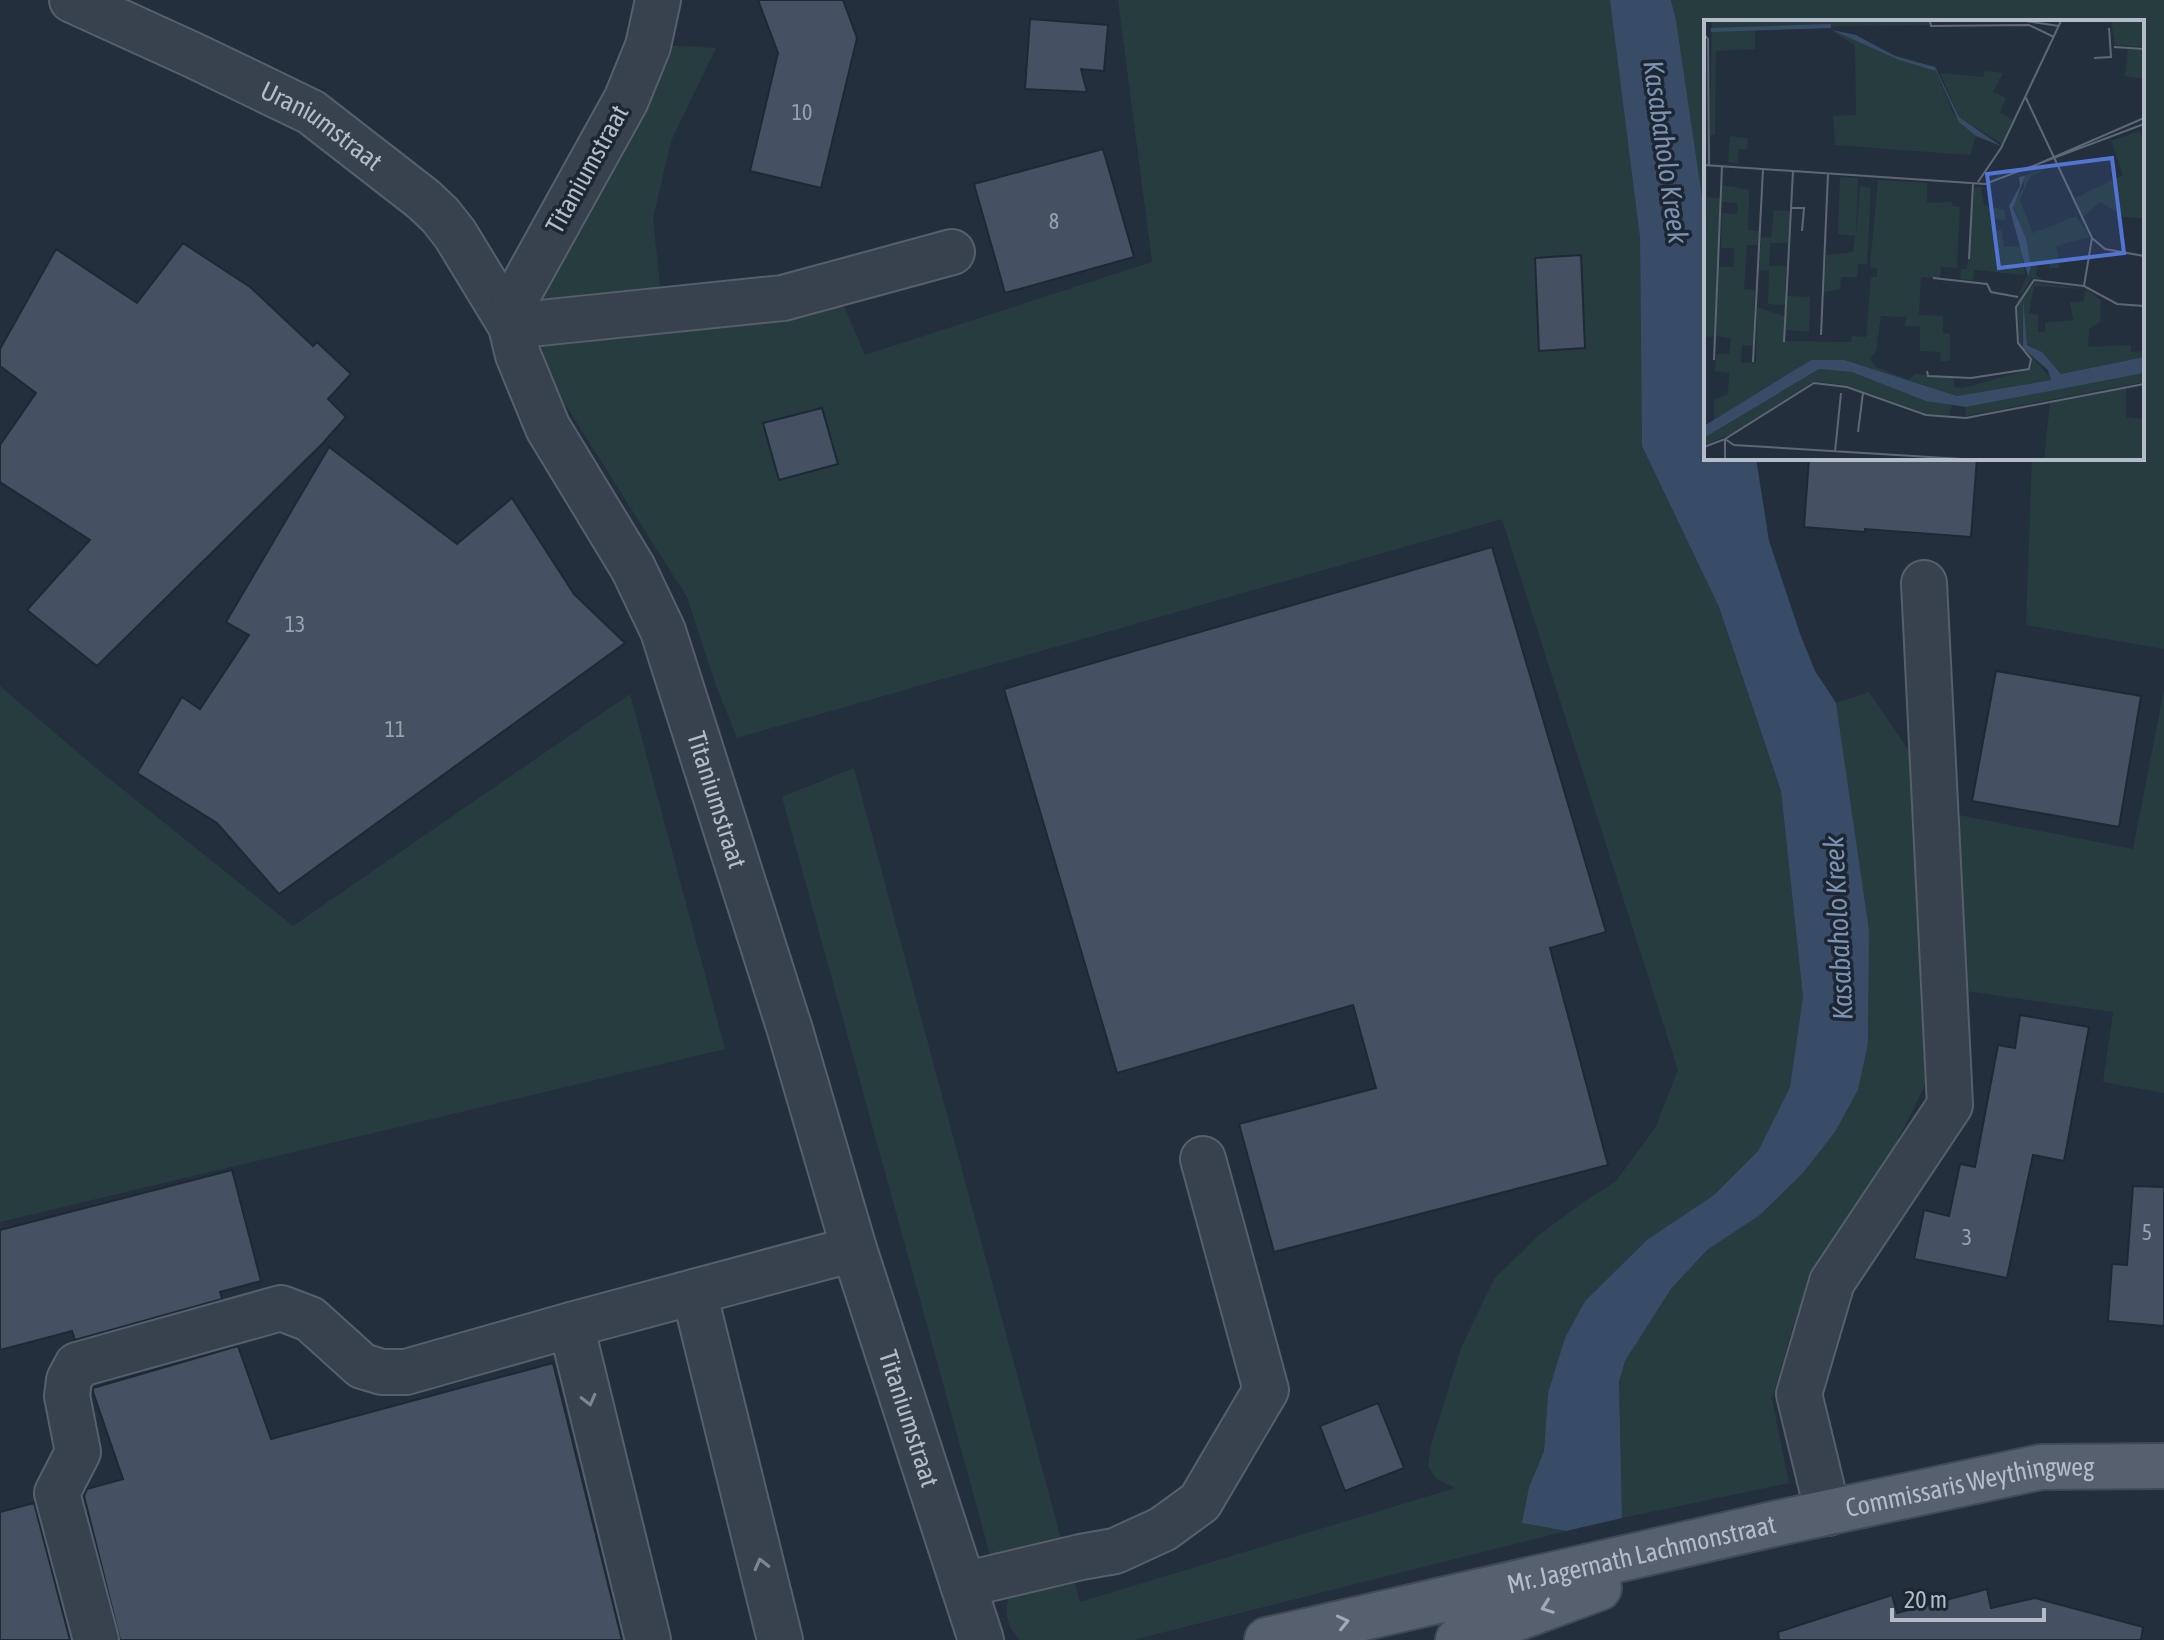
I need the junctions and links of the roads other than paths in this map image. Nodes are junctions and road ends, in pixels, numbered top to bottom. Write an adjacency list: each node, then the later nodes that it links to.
1 (72, 0): 4 (street, Uraniumstraat)
2 (658, 0): 4 (street, Titaniumstraat)
3 (952, 252): 4 (street)
4 (511, 326): 7 (street, Titaniumstraat)
5 (1924, 583): 11 (street)
6 (1203, 1159): 13 (street)
7 (854, 1249): 8 (street); 13 (street, Titaniumstraat)
8 (694, 1292): 9 (street); 16 (street, one-way to 8)
9 (571, 1325): 14 (street); 15 (street, one-way to 15)
10 (2164, 1466): 11 (main road, Commissaris Weythingweg)
11 (1828, 1513): 12 (main road, Commissaris Weythingweg)
12 (1778, 1523): 18 (main road, Mr. Jagernath Lachmonstraat, one-way to 12); 19 (main road, Mr. Jagernath Lachmonstraat, one-way to 19)
13 (963, 1585): 17 (street, Titaniumstraat)
14 (96, 1640)
15 (648, 1640)
16 (780, 1640)
17 (981, 1640)
18 (1267, 1640)
19 (1458, 1640)

